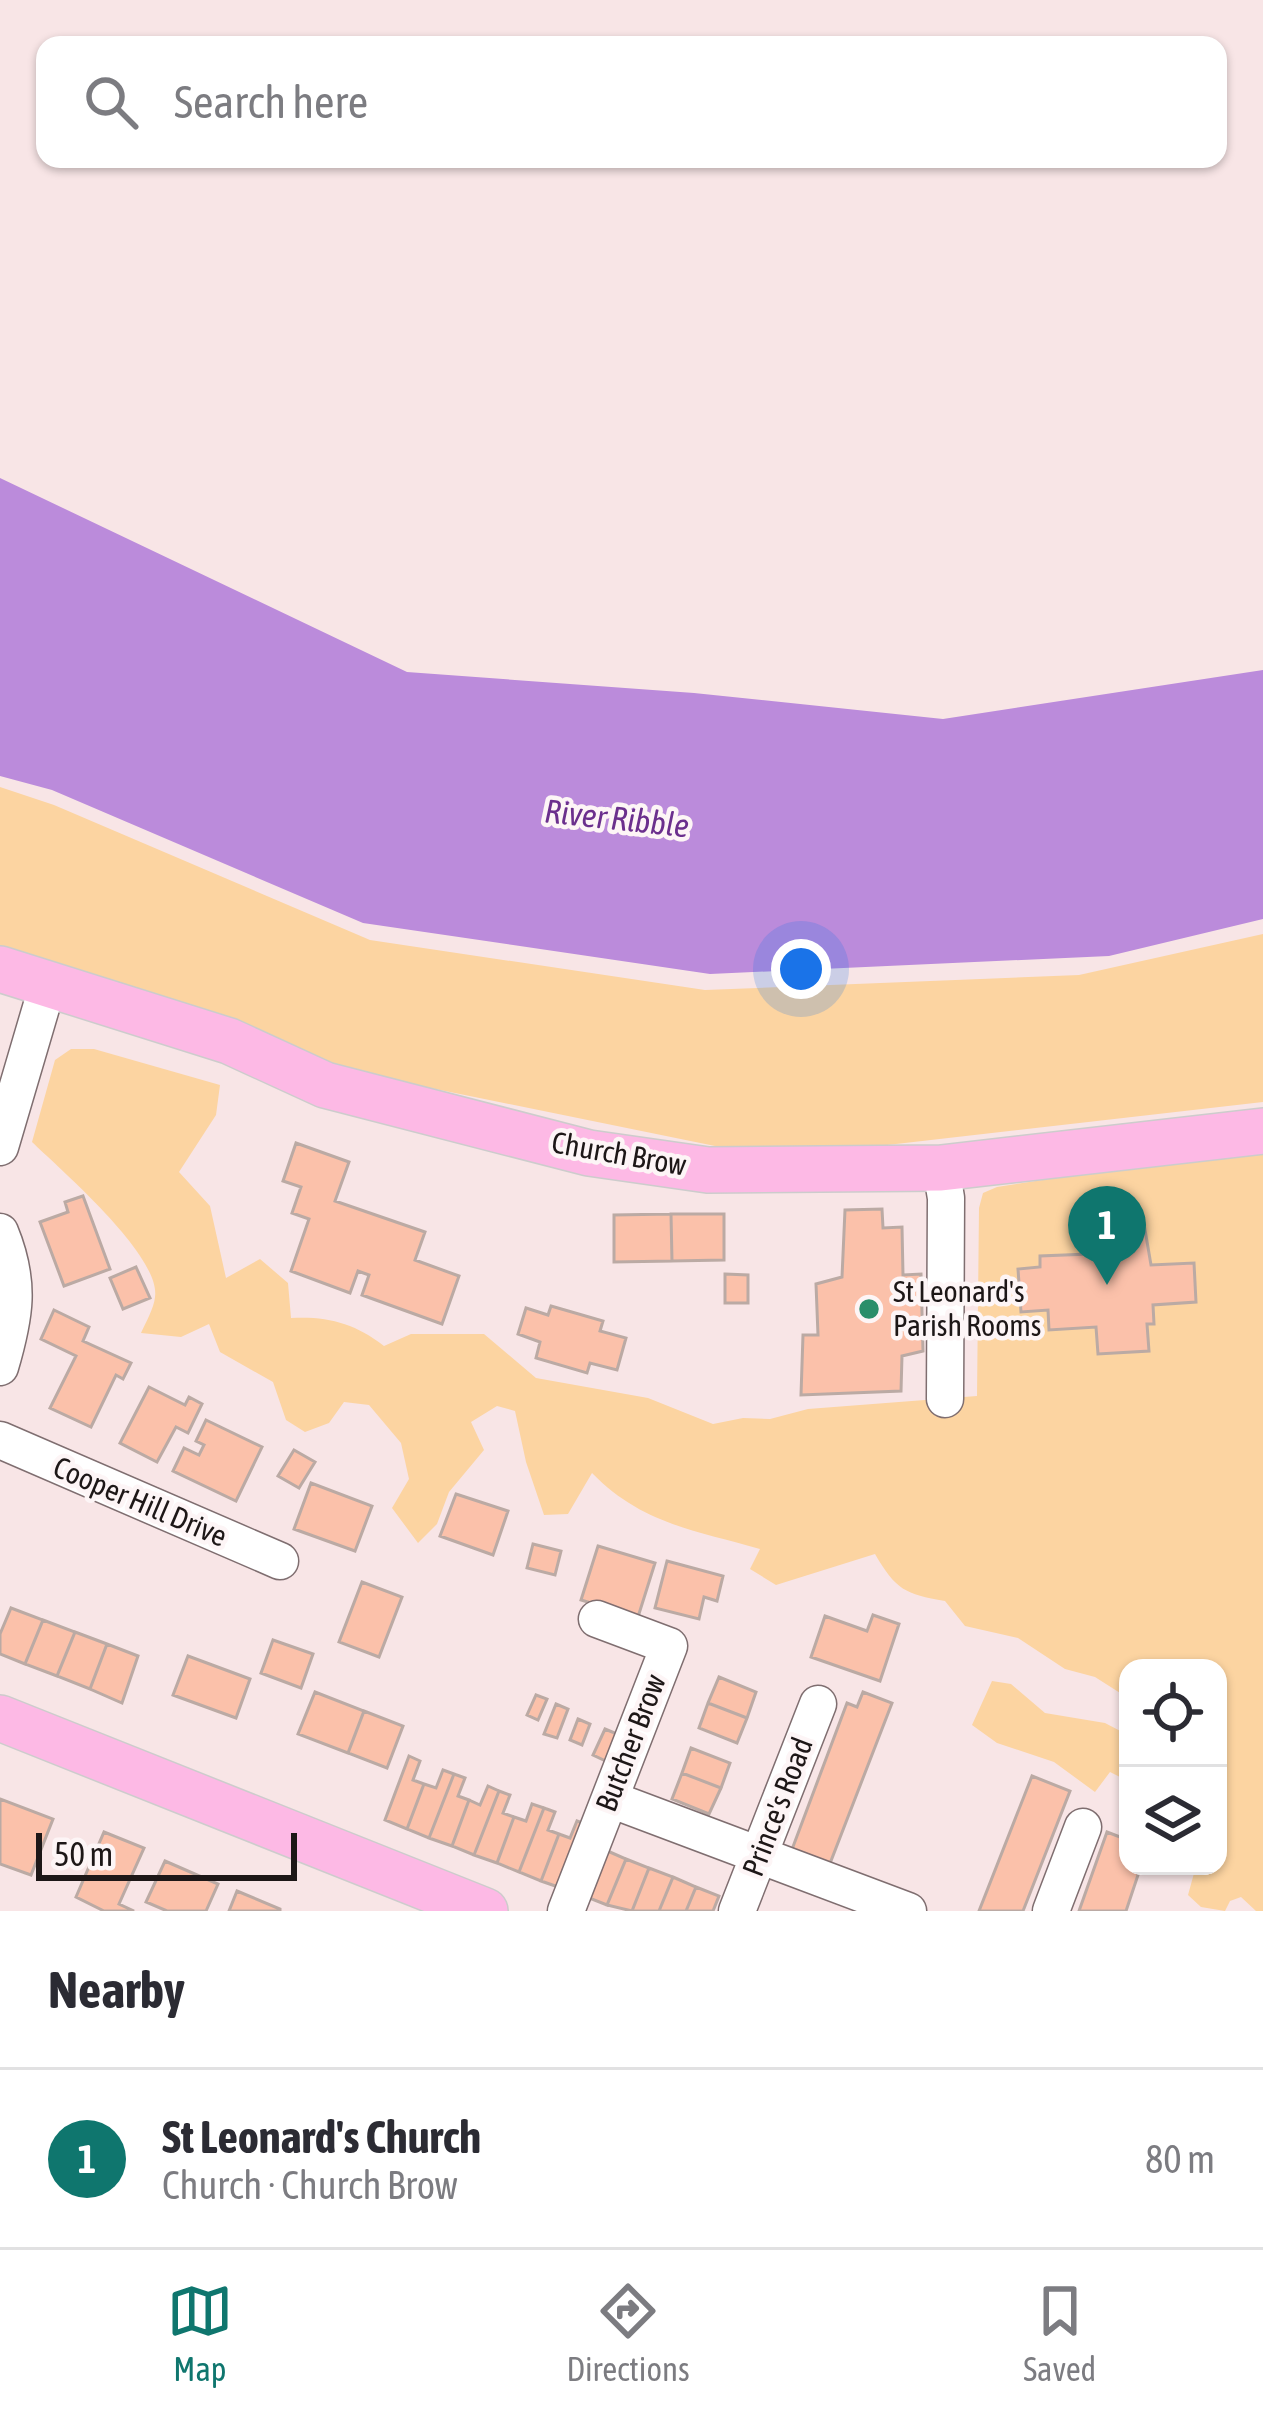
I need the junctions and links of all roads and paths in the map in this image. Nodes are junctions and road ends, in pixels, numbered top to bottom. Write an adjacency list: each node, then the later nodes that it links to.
1 (0, 969): 2 (main road, Church Brow)
2 (48, 984): 4 (street); 5 (main road, Church Brow)
3 (1263, 1131): 5 (main road, Church Brow)
4 (0, 1147)
5 (941, 1168): 8 (street)
6 (0, 1232): 7 (street)
7 (0, 1367)
8 (945, 1399)
9 (0, 1440): 10 (street, Cooper Hill Drive)
10 (280, 1561)
11 (597, 1619): 14 (street, Butcher Brow)
12 (818, 1704): 16 (street, Prince's Road)
13 (0, 1718): 17 (main road)
14 (610, 1799): 16 (street); 18 (street, Butcher Brow)
15 (1083, 1827): 21 (street)
16 (760, 1853): 19 (street, Prince's Road); 20 (street)
17 (485, 1911)
18 (566, 1911)
19 (737, 1911)
20 (908, 1911)
21 (1051, 1911)

